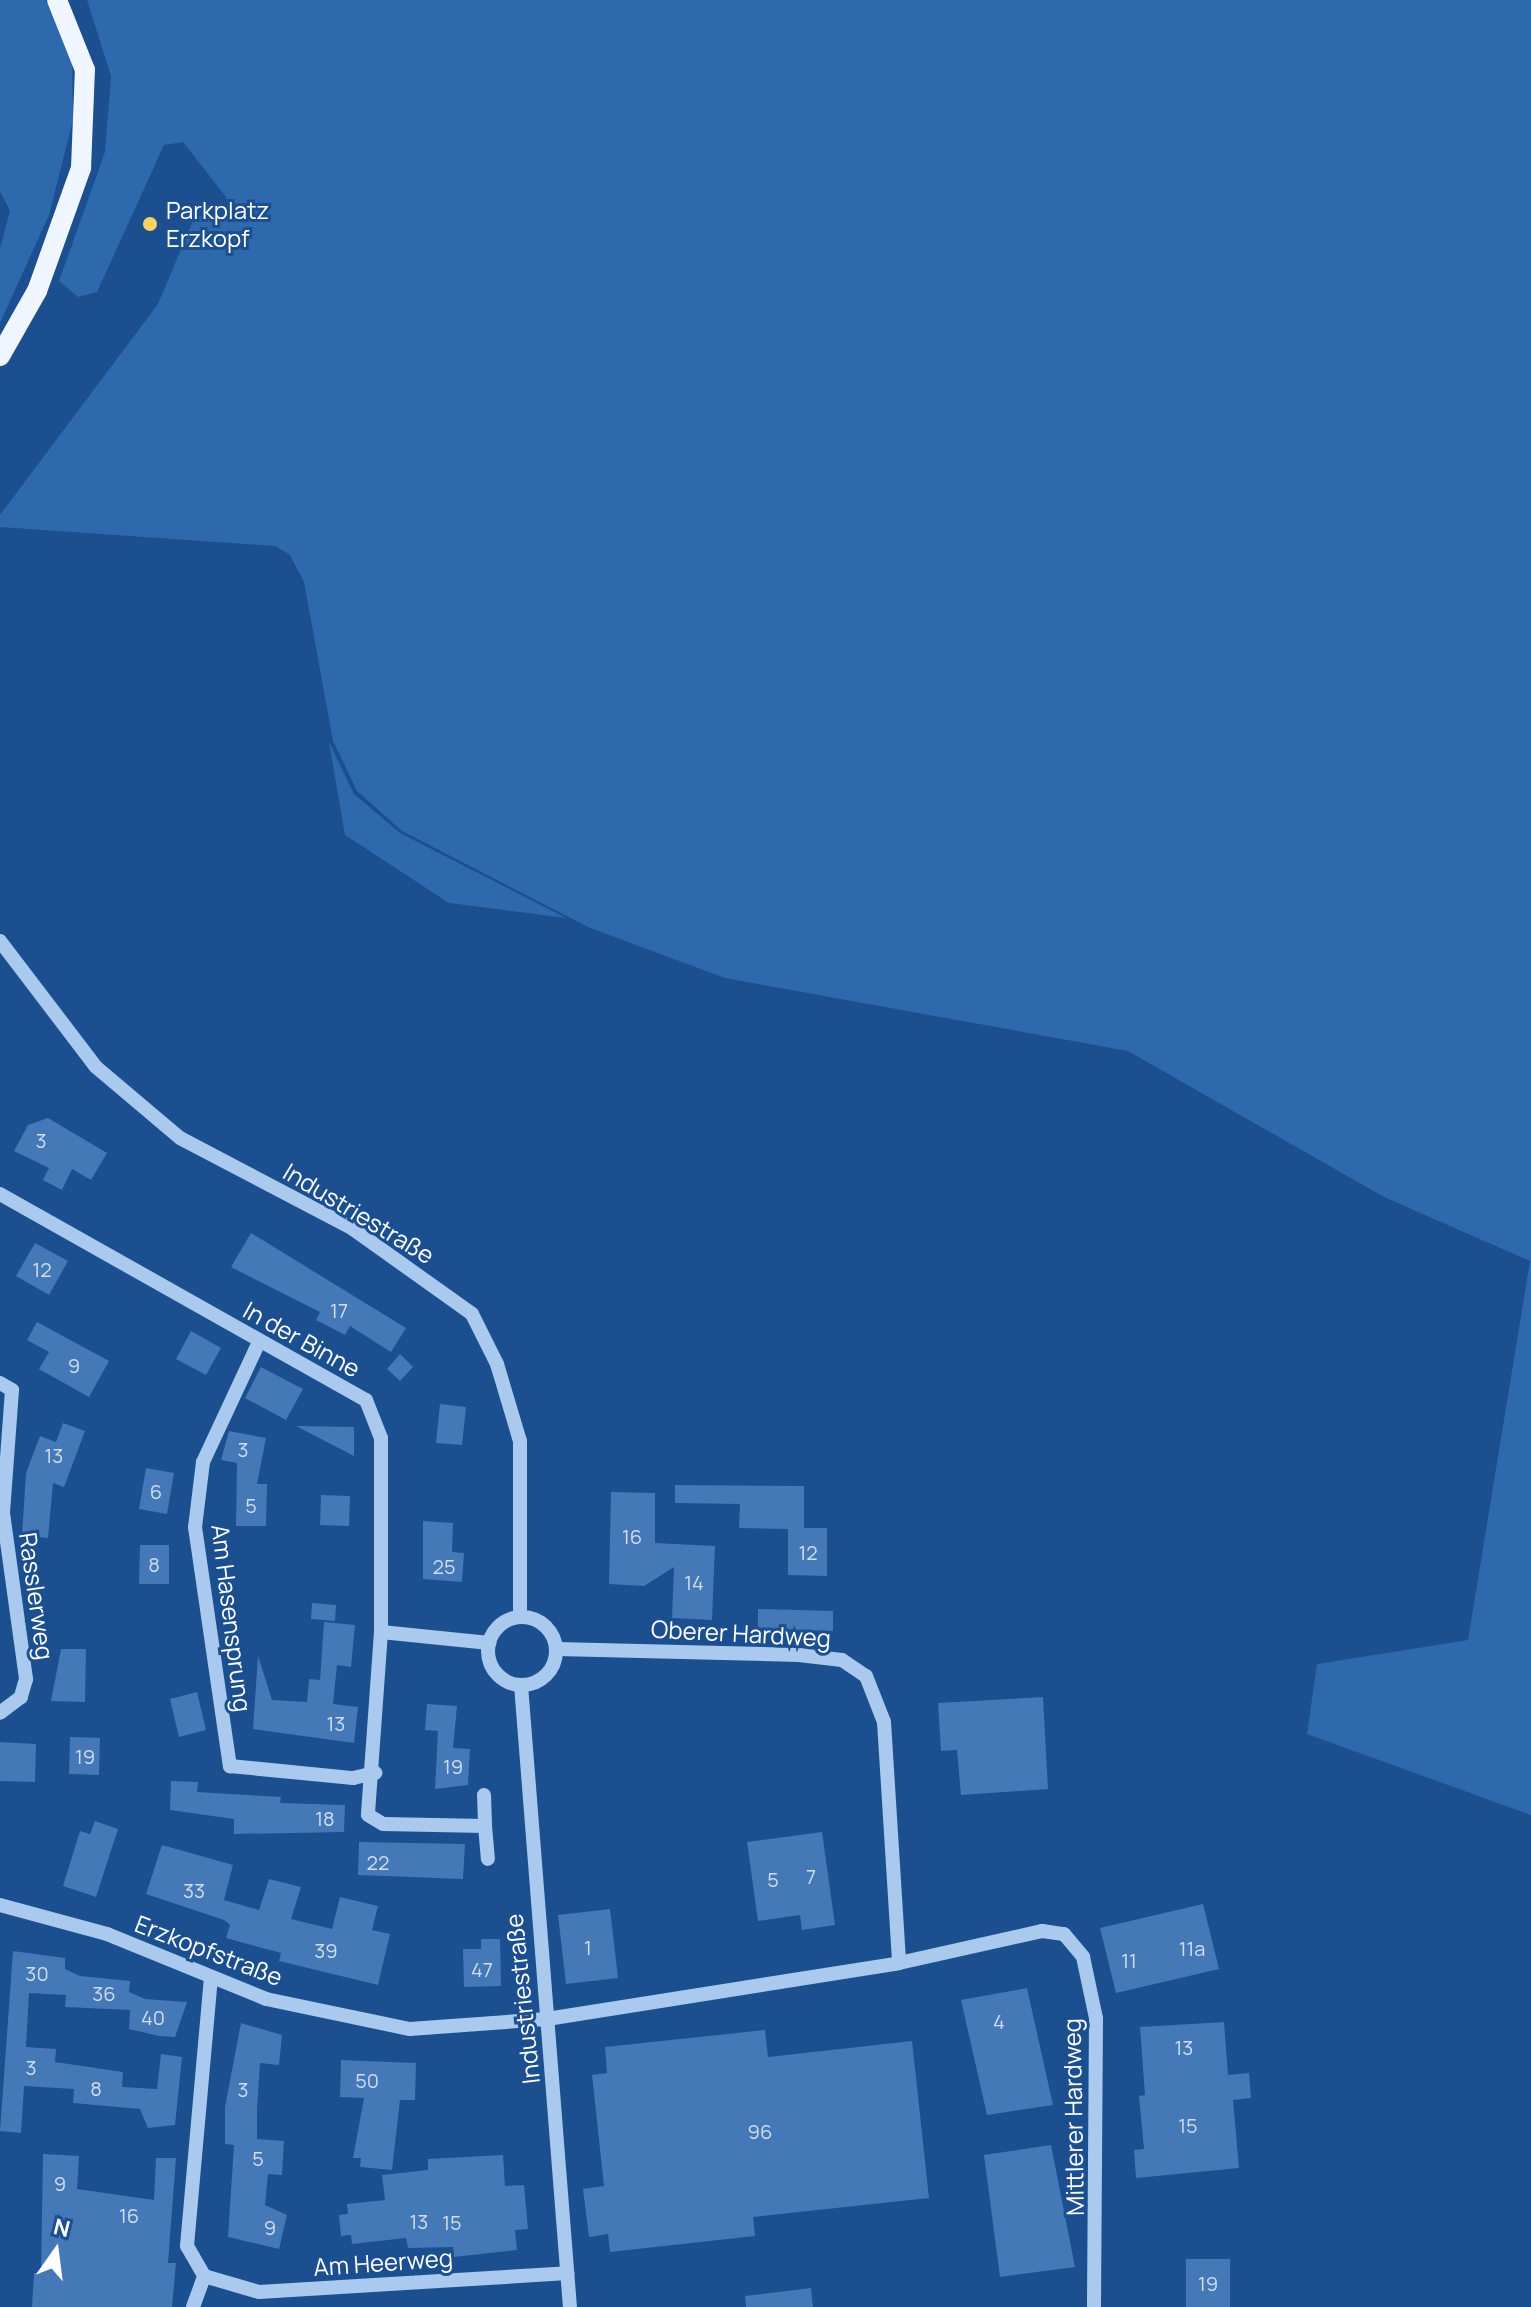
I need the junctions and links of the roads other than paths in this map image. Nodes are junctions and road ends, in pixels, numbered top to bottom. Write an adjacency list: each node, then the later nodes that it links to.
1 (57, 0): 2 (main road)
2 (0, 356)
3 (0, 941): 7 (street, Industriestraße)
4 (0, 1194): 5 (street, In der Binne)
5 (259, 1342): 8 (street, In der Binne); 13 (street, Am Hasensprung)
6 (0, 1383): 12 (street, Rasslerweg)
7 (520, 1616): 9 (street); 10 (street)
8 (381, 1632): 9 (street); 13 (street)
9 (489, 1643): 11 (street)
10 (557, 1649): 11 (street); 18 (street, Oberer Hardweg)
11 (521, 1685): 20 (street, Industriestraße)
12 (0, 1713)
13 (375, 1773): 15 (street)
14 (484, 1795): 15 (street)
15 (485, 1826): 16 (street)
16 (488, 1859)
17 (0, 1905): 19 (street, Erzkopfstraße)
18 (899, 1963): 20 (street); 25 (street, Mittlerer Hardweg)
19 (211, 1977): 20 (street, Erzkopfstraße); 22 (street)
20 (547, 2019): 21 (street, Industriestraße)
21 (567, 2273): 22 (street, Am Heerweg); 24 (street, Industriestraße)
22 (204, 2276): 23 (street)
23 (193, 2307)
24 (570, 2307)
25 (1094, 2307)

